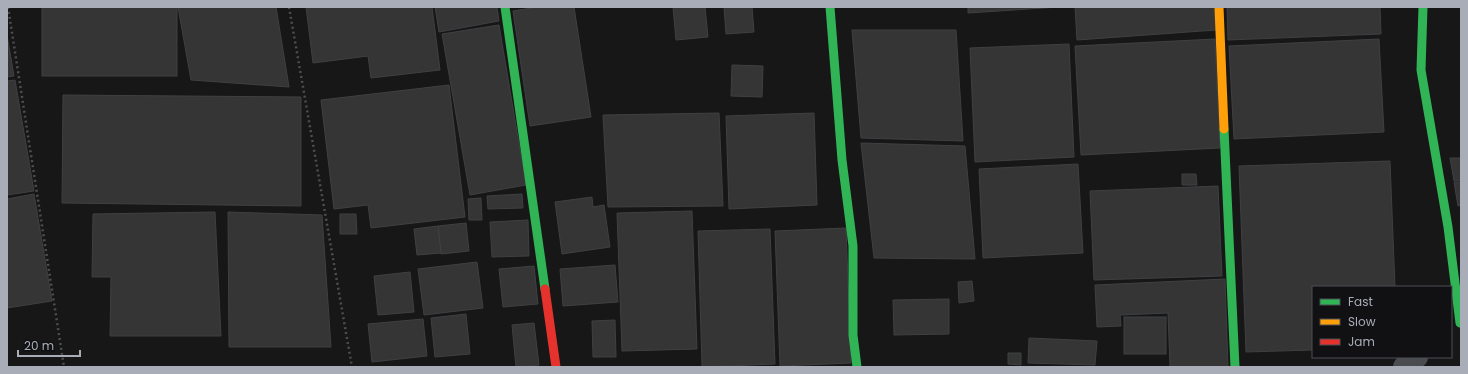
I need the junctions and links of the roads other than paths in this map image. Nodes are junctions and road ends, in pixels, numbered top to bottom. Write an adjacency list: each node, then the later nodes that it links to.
1 (505, 7): 6 (street)
2 (830, 7): 7 (street)
3 (1219, 7): 8 (street)
4 (1423, 7): 5 (street)
5 (1457, 325)
6 (556, 367)
7 (857, 367)
8 (1235, 367)

